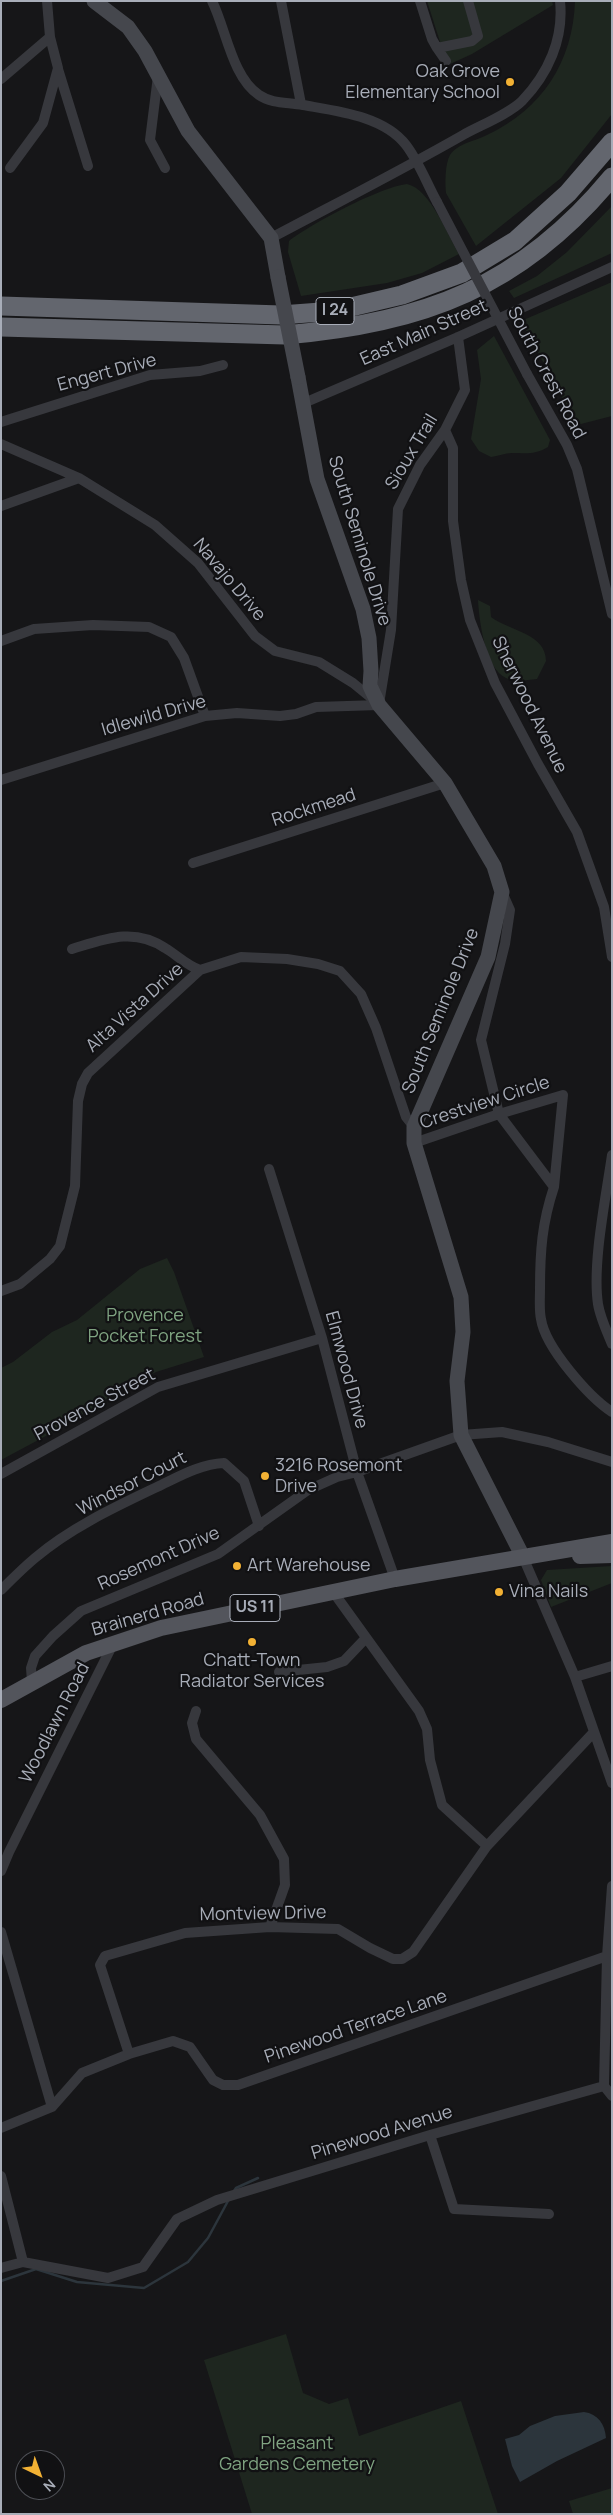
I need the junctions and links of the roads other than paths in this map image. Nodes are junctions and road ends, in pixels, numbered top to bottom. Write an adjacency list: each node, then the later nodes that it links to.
1 (47, 1): 8 (street)
2 (94, 1): 12 (street, South Seminole Drive)
3 (212, 1): 14 (street)
4 (281, 1): 14 (street)
5 (420, 1): 9 (street)
6 (468, 1): 9 (street)
7 (560, 1): 16 (street)
8 (50, 37): 11 (street); 13 (street)
9 (437, 48): 10 (street)
10 (446, 61)
11 (58, 68): 17 (street); 18 (street)
12 (158, 76): 19 (street); 21 (street, South Seminole Drive)
13 (1, 79)
14 (301, 104): 16 (street)
15 (612, 142): 23 (highway, I 24)
16 (416, 162): 21 (street); 33 (street, South Crest Road, bridge)
17 (88, 166)
18 (10, 168)
19 (165, 168)
20 (612, 177): 24 (highway, I 24)
21 (271, 238): 27 (street, South Seminole Drive, bridge)
22 (612, 267): 25 (street, East Main Street)
23 (1, 306)
24 (1, 327)
25 (458, 337): 27 (street, East Main Street); 29 (street, Sioux Trail)
26 (223, 365): 28 (street, Engert Drive)
27 (304, 403): 35 (street, South Seminole Drive)
28 (1, 422)
29 (445, 430): 35 (street, Sioux Trail); 42 (street, Sherwood Avenue)
30 (1, 444): 31 (street, Navajo Drive)
31 (79, 478): 32 (street); 35 (street, Navajo Drive)
32 (1, 506)
33 (612, 614)
34 (1, 641): 36 (street)
35 (379, 705): 36 (street, Idlewild Drive); 38 (street, South Seminole Drive)
36 (204, 716): 37 (street, Idlewild Drive)
37 (1, 780)
38 (445, 783): 39 (street, Rockmead); 40 (street, South Seminole Drive)
39 (193, 863)
40 (502, 892): 44 (street); 45 (street, South Seminole Drive)
41 (72, 949): 43 (street)
42 (612, 957)
43 (200, 970): 45 (street, Alta Vista Drive); 50 (street, Alta Vista Drive)
44 (499, 1114): 46 (street, Crestview Circle); 49 (street); 49 (street, Crestview Circle)
45 (414, 1128): 46 (street, South Seminole Drive)
46 (414, 1143): 54 (street, South Seminole Drive)
47 (612, 1155): 52 (street)
48 (269, 1169): 51 (street, Elmwood Drive)
49 (554, 1187): 53 (street)
50 (1, 1291)
51 (322, 1338): 56 (street, Elmwood Drive); 57 (street, Provence Street)
52 (612, 1344)
53 (612, 1412)
54 (461, 1435): 55 (street, Rosemont Drive); 56 (street, Rosemont Drive); 61 (street, South Seminole Drive)
55 (612, 1462)
56 (357, 1472): 58 (street, Rosemont Drive); 62 (street, Elmwood Drive)
57 (1, 1474)
58 (259, 1526): 63 (street, Windsor Court); 70 (street, Rosemont Drive)
59 (612, 1542): 61 (main road, Brainerd Road / US 11)
60 (612, 1555): 61 (main road, Brainerd Road / US 11)
61 (523, 1557): 62 (main road, Brainerd Road / US 11); 69 (street)
62 (395, 1579): 64 (main road, Brainerd Road / US 11)
63 (1, 1590)
64 (334, 1593): 65 (street); 66 (main road, Brainerd Road / US 11)
65 (365, 1639): 68 (street); 75 (street)
66 (113, 1644): 70 (main road, Brainerd Road / US 11); 76 (street, Woodlawn Road)
67 (612, 1666): 69 (street)
68 (279, 1672)
69 (575, 1677): 73 (street)
70 (32, 1682): 71 (main road, Brainerd Road / US 11)
71 (1, 1700)
72 (196, 1710): 78 (street)
73 (594, 1732): 74 (street); 75 (street, Montview Drive)
74 (612, 1783)
75 (487, 1846): 78 (street, Montview Drive)
76 (1, 1871)
77 (612, 1886): 80 (street)
78 (270, 1927): 81 (street, Montview Drive)
79 (1, 1932): 84 (street)
80 (607, 1956): 81 (street, Pinewood Terrace Lane); 82 (street)
81 (129, 2054): 84 (street)
82 (604, 2086): 83 (street); 86 (street, Pinewood Avenue)
83 (612, 2096)
84 (52, 2107): 85 (street)
85 (1, 2128)
86 (430, 2136): 88 (street); 89 (street, Pinewood Avenue)
87 (1, 2176): 89 (street)
88 (549, 2214)
89 (23, 2262): 90 (street, Pinewood Avenue)
90 (1, 2268)

